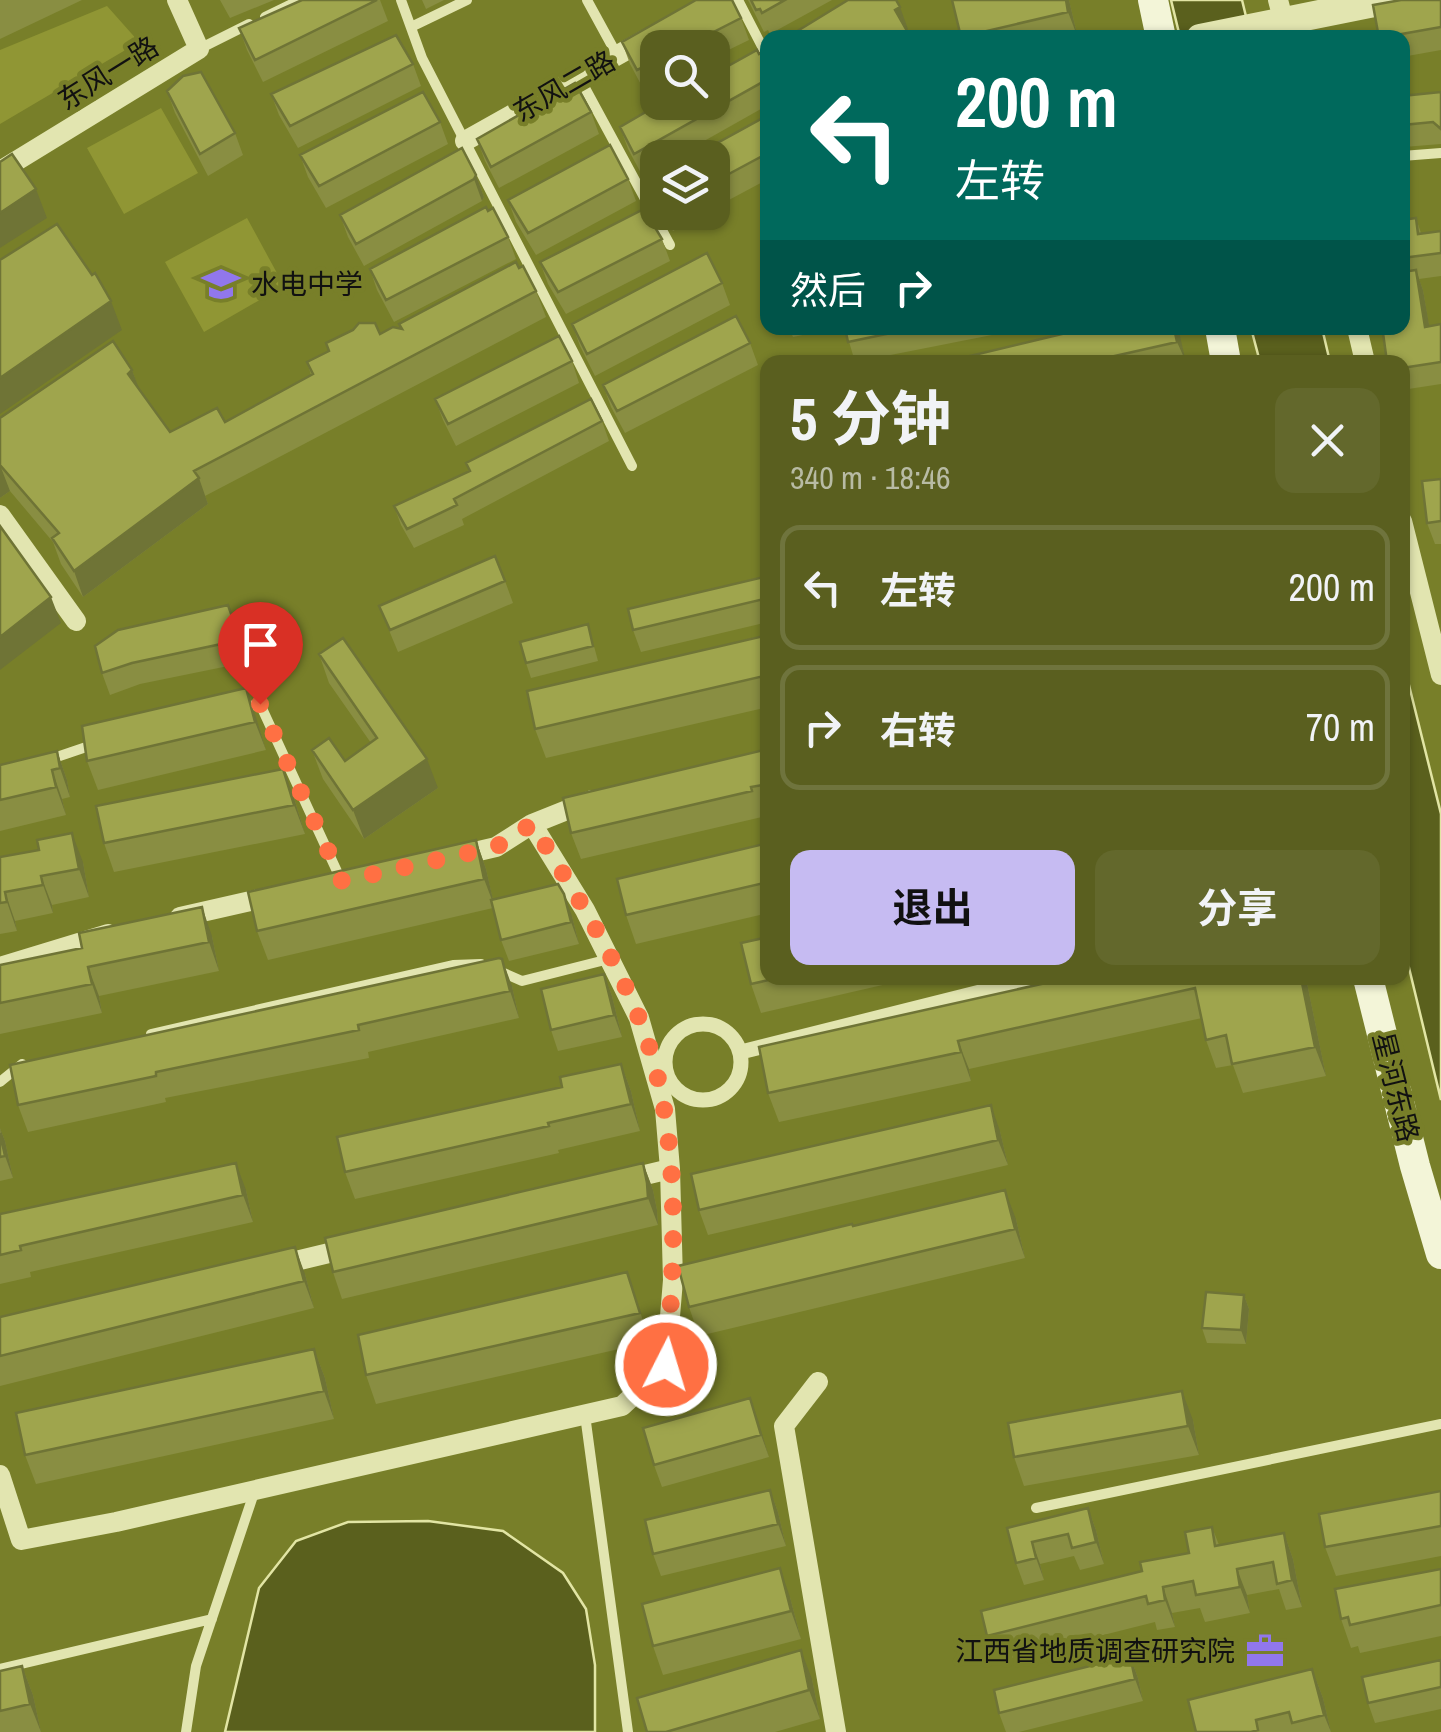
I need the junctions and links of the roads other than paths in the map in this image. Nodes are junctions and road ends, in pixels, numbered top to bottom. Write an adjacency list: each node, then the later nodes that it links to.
1 (177, 0): 15 (street, 东风一路)
2 (300, 0): 15 (lane)
3 (401, 0): 10 (lane)
4 (467, 0): 10 (lane)
5 (586, 0): 16 (lane)
6 (738, 0): 14 (lane)
7 (1153, 0): 12 (main road)
8 (1389, 0): 9 (street)
9 (1280, 20): 13 (street)
10 (411, 27): 18 (lane)
11 (666, 28): 16 (street, 东风二路)
12 (1159, 30)
13 (1236, 30)
14 (760, 43)
15 (199, 49): 21 (street, 东风一路)
16 (617, 55): 17 (street, 东风二路)
17 (579, 77): 18 (street, 东风二路); 22 (lane)
18 (465, 142): 23 (lane)
19 (1441, 153): 20 (lane)
20 (1410, 155)
21 (0, 172)
22 (670, 246)
23 (632, 466)
24 (0, 515): 26 (street)
25 (1410, 553): 27 (street)
26 (76, 621)
27 (1441, 675)
28 (223, 712): 34 (lane)
29 (113, 738): 30 (lane)
30 (28, 768)
31 (620, 792): 32 (street)
32 (532, 824): 33 (street); 38 (street)
33 (438, 860)
34 (342, 881)
35 (287, 893): 36 (street)
36 (159, 922)
37 (122, 930): 39 (street)
38 (609, 959): 42 (lane); 46 (street)
39 (0, 967)
40 (1008, 985): 43 (street)
41 (1370, 985): 49 (main road, 星河东路)
42 (133, 1038)
43 (741, 1052): 43 (street)
44 (39, 1060): 45 (lane)
45 (0, 1082)
46 (670, 1168): 47 (street); 52 (street)
47 (612, 1183)
48 (383, 1240): 50 (street)
49 (1441, 1254)
50 (249, 1272)
51 (818, 1382): 62 (street)
52 (584, 1415): 55 (street); 61 (lane)
53 (1441, 1424): 56 (lane)
54 (0, 1475): 57 (street)
55 (255, 1490): 57 (street); 58 (lane)
56 (1036, 1508)
57 (11, 1542)
58 (212, 1619): 59 (lane); 60 (lane)
59 (0, 1668)
60 (186, 1732)
61 (628, 1732)
62 (836, 1732)

